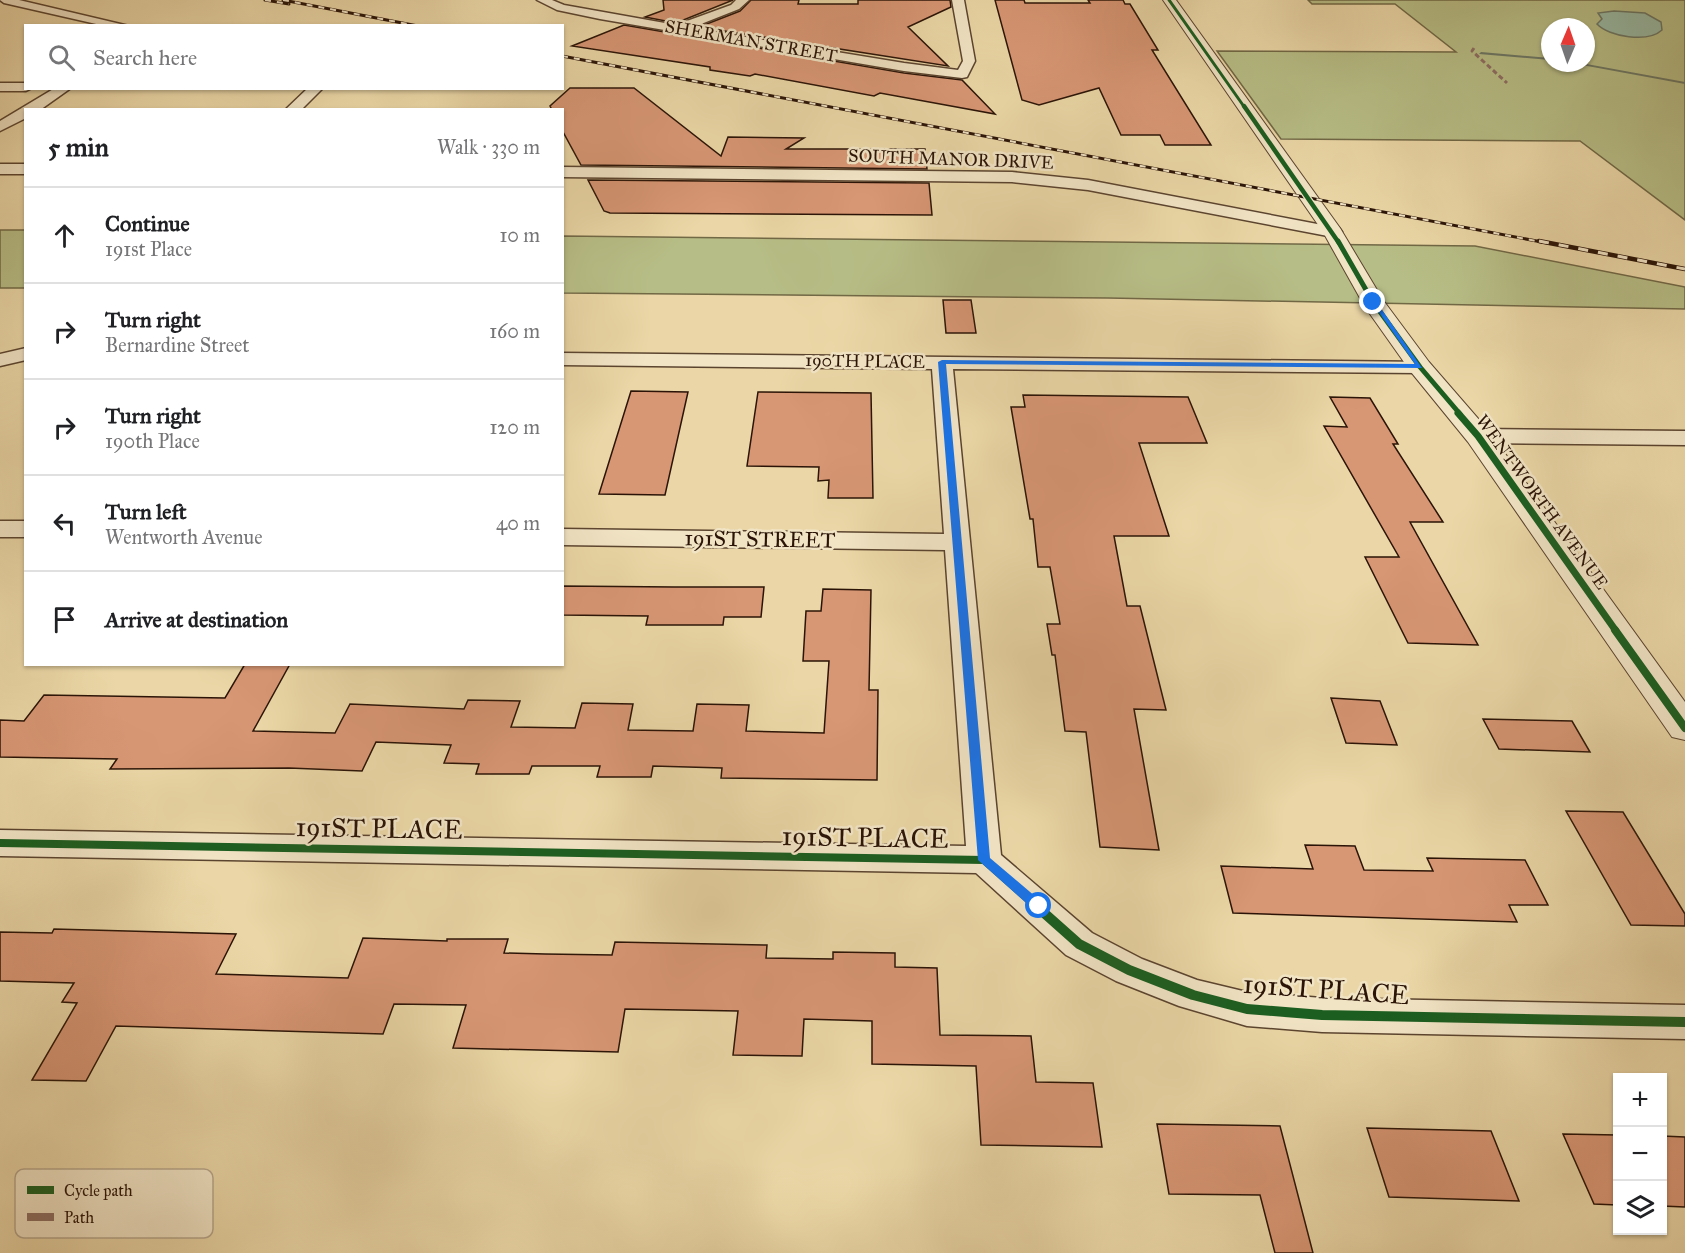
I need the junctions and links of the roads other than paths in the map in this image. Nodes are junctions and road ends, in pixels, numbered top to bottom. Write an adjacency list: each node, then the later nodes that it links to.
1 (4, 0): 6 (street)
2 (543, 0): 7 (street, SHERMAN STREET)
3 (743, 0): 7 (street)
4 (958, 0): 7 (street, SHERMAN STREET)
5 (1169, 0): 19 (street, WENTWORTH AVENUE)
6 (114, 24)
7 (677, 29)
8 (0, 87): 9 (street)
9 (24, 87)
10 (62, 90): 12 (street)
11 (315, 90): 13 (street)
12 (32, 108)
13 (294, 108)
14 (24, 113): 15 (street)
15 (0, 127)
16 (0, 169): 17 (street)
17 (24, 169)
18 (564, 172): 19 (street, SOUTH MANOR DRIVE)
19 (1333, 232): 22 (street, WENTWORTH AVENUE)
20 (564, 358): 21 (street, 190TH PLACE)
21 (942, 362): 22 (street, 190TH PLACE); 28 (street)
22 (1420, 367): 23 (street, WENTWORTH AVENUE)
23 (1478, 436): 24 (street); 29 (street, WENTWORTH AVENUE)
24 (1685, 438)
25 (0, 529): 26 (street)
26 (24, 529)
27 (564, 537): 28 (street, 191ST STREET)
28 (958, 542): 31 (street)
29 (1685, 728)
30 (0, 843): 31 (street, 191ST PLACE)
31 (984, 860): 32 (street, 191ST PLACE)
32 (1685, 1022)

